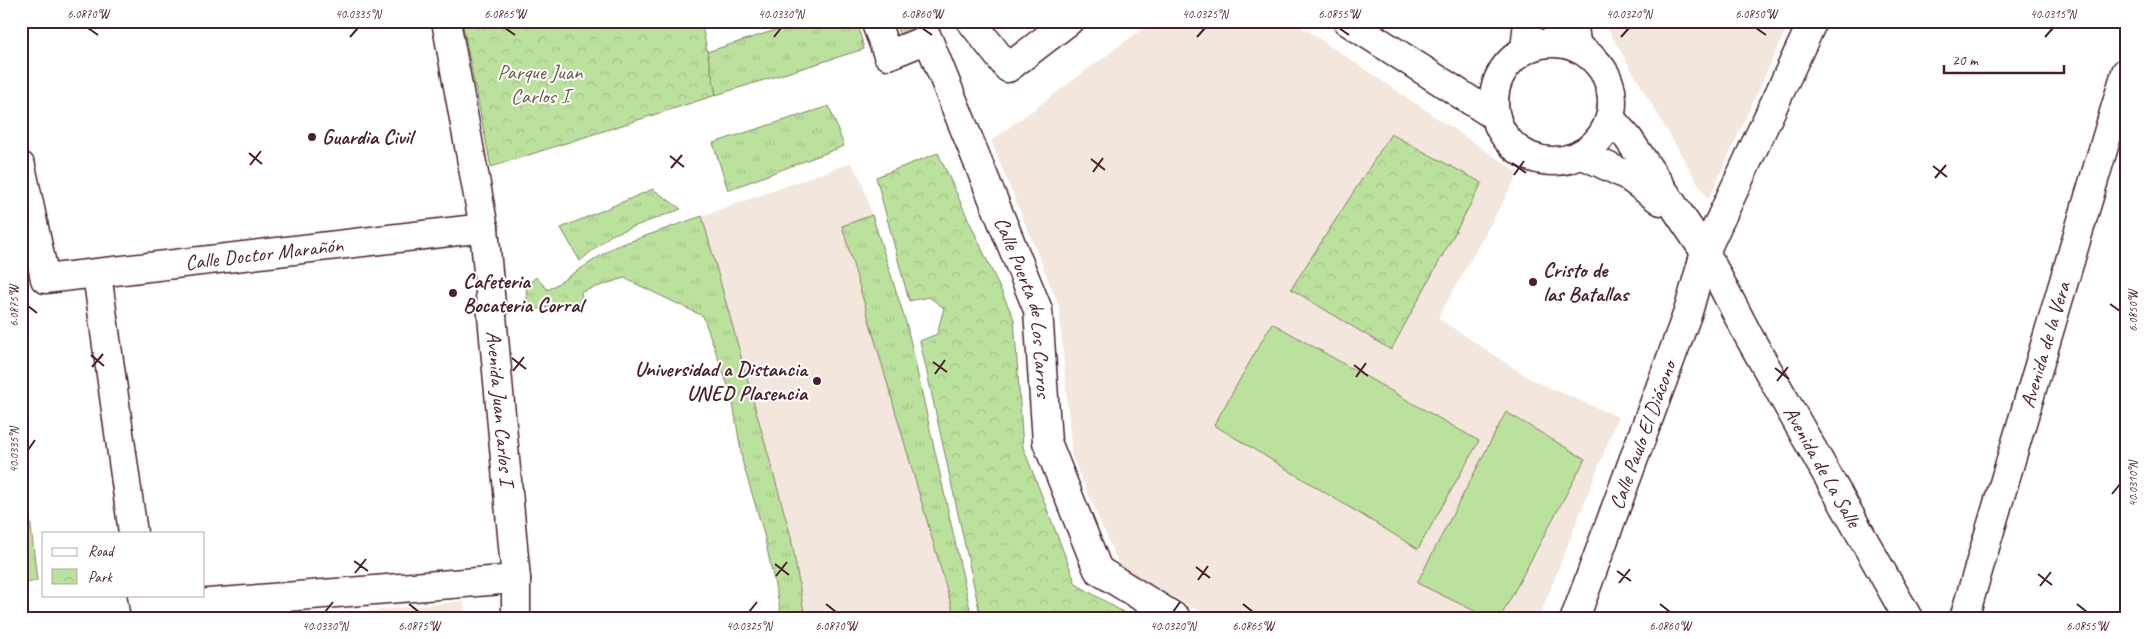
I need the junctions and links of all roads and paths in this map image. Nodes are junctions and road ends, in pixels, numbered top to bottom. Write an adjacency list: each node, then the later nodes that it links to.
1 (446, 21): 17 (street, Avenida Juan Carlos I)
2 (875, 21): 24 (street, Calle Puerta de Los Carros)
3 (972, 21): 4 (street)
4 (1069, 21)
5 (1347, 21): 12 (street)
6 (1528, 21): 10 (street)
7 (1573, 21): 9 (street)
8 (1813, 21): 18 (street, Calle Paulo El Diácono)
9 (1577, 48): 10 (street); 13 (street)
10 (1525, 50): 12 (street)
11 (2126, 72): 27 (street, Avenida de la Vera)
12 (1496, 117): 14 (street)
13 (1610, 118): 14 (street); 16 (street, Avenida de La Salle)
14 (1581, 154): 16 (street, Avenida de La Salle)
15 (21, 166): 19 (street, Calle Doctor Marañón)
16 (1676, 212): 18 (street, Avenida de La Salle)
17 (484, 228): 19 (street, Calle Doctor Marañón); 21 (street, Avenida Juan Carlos I)
18 (1705, 252): 25 (street, Calle Paulo El Diácono); 26 (street, Avenida de La Salle)
19 (97, 274): 20 (street)
20 (133, 532)
21 (516, 580): 22 (street); 23 (street, Avenida Juan Carlos I)
22 (143, 602)
23 (516, 618)
24 (1176, 618)
25 (1576, 618)
26 (1908, 618)
27 (1964, 618)

